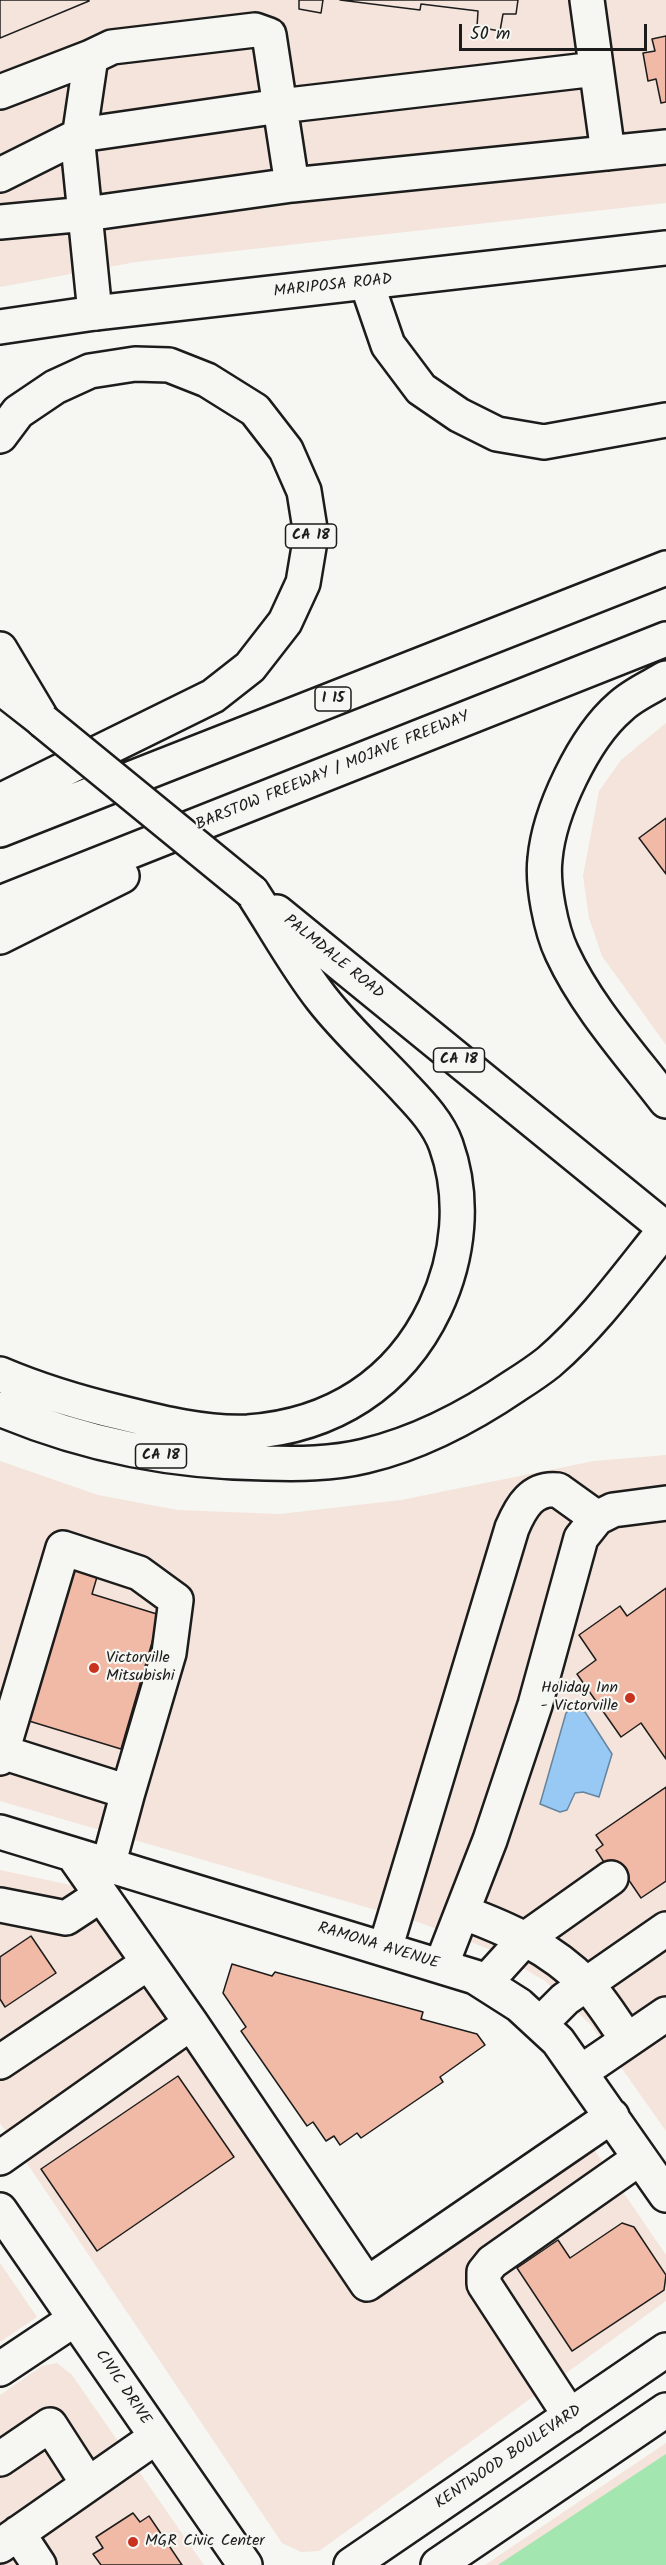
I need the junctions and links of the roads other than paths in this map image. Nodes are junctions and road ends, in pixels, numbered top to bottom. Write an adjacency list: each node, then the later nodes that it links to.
1 (586, 0): 3 (main road)
2 (91, 57): 4 (main road); 5 (main road); 6 (main road)
3 (596, 69): 5 (main road); 8 (main road)
4 (0, 92)
5 (280, 106): 6 (main road); 10 (main road)
6 (80, 135): 9 (main road); 11 (main road)
7 (666, 147): 8 (main road)
8 (608, 153): 10 (main road)
9 (0, 175)
10 (292, 185): 11 (main road)
11 (86, 214): 12 (main road); 15 (main road)
12 (0, 222)
13 (666, 248): 14 (main road, MARIPOSA ROAD)
14 (367, 284): 15 (main road, MARIPOSA ROAD); 17 (main road)
15 (95, 313): 16 (main road, MARIPOSA ROAD)
16 (0, 327)
17 (666, 420)
18 (0, 436): 26 (main road, CA 18)
19 (666, 568): 27 (main road, I 15)
20 (666, 639): 25 (main road, BARSTOW FREEWAY / MOJAVE FREEWAY)
21 (0, 649): 24 (main road)
22 (666, 678): 31 (main road)
23 (0, 687): 24 (main road, PALMDALE ROAD)
24 (43, 721): 28 (main road, PALMDALE ROAD, bridge)
25 (311, 781): 29 (main road, BARSTOW FREEWAY / MOJAVE FREEWAY); 30 (main road)
26 (0, 801)
27 (0, 830)
28 (252, 892): 32 (main road, PALMDALE ROAD / CA 18); 33 (main road)
29 (0, 903)
30 (0, 937)
31 (666, 1101)
32 (666, 1228): 34 (main road, CA 18)
33 (0, 1374)
34 (0, 1409)
35 (666, 1503): 36 (main road)
36 (597, 1518): 43 (main road); 46 (main road)
37 (1, 1755): 38 (main road); 38 (main road)
38 (129, 1792): 41 (main road)
39 (0, 1832): 41 (main road, RAMONA AVENUE)
40 (611, 1878): 45 (main road)
41 (105, 1881): 42 (main road); 46 (main road, RAMONA AVENUE); 47 (main road)
42 (0, 1905)
43 (462, 1912): 45 (main road); 48 (main road)
44 (666, 1929): 50 (main road)
45 (525, 1939): 49 (main road); 50 (main road)
46 (386, 1949): 48 (main road, RAMONA AVENUE)
47 (148, 1963): 52 (main road); 55 (main road)
48 (441, 1966): 49 (main road, RAMONA AVENUE)
49 (485, 1983): 53 (main road, RAMONA AVENUE)
50 (586, 1984): 53 (main road); 54 (main road)
51 (666, 2014): 54 (main road)
52 (191, 2023): 57 (main road); 58 (main road)
53 (540, 2024): 56 (main road, RAMONA AVENUE)
54 (628, 2040): 56 (main road)
55 (0, 2062)
56 (581, 2072): 57 (main road, RAMONA AVENUE)
57 (612, 2116): 59 (main road, RAMONA AVENUE)
58 (0, 2158)
59 (640, 2158): 60 (main road, RAMONA AVENUE); 66 (main road)
60 (666, 2195)
61 (1, 2215): 62 (main road, CIVIC DRIVE)
62 (75, 2319): 64 (main road); 67 (main road, CIVIC DRIVE)
63 (666, 2350): 66 (main road, KENTWOOD BOULEVARD)
64 (0, 2369)
65 (666, 2410): 74 (main road)
66 (570, 2416): 73 (main road, KENTWOOD BOULEVARD)
67 (156, 2437): 69 (main road); 72 (main road, CIVIC DRIVE)
68 (0, 2459): 69 (main road)
69 (88, 2484): 70 (main road)
70 (9, 2540): 71 (main road)
71 (39, 2565)
72 (245, 2565)
73 (351, 2565)
74 (438, 2565)

